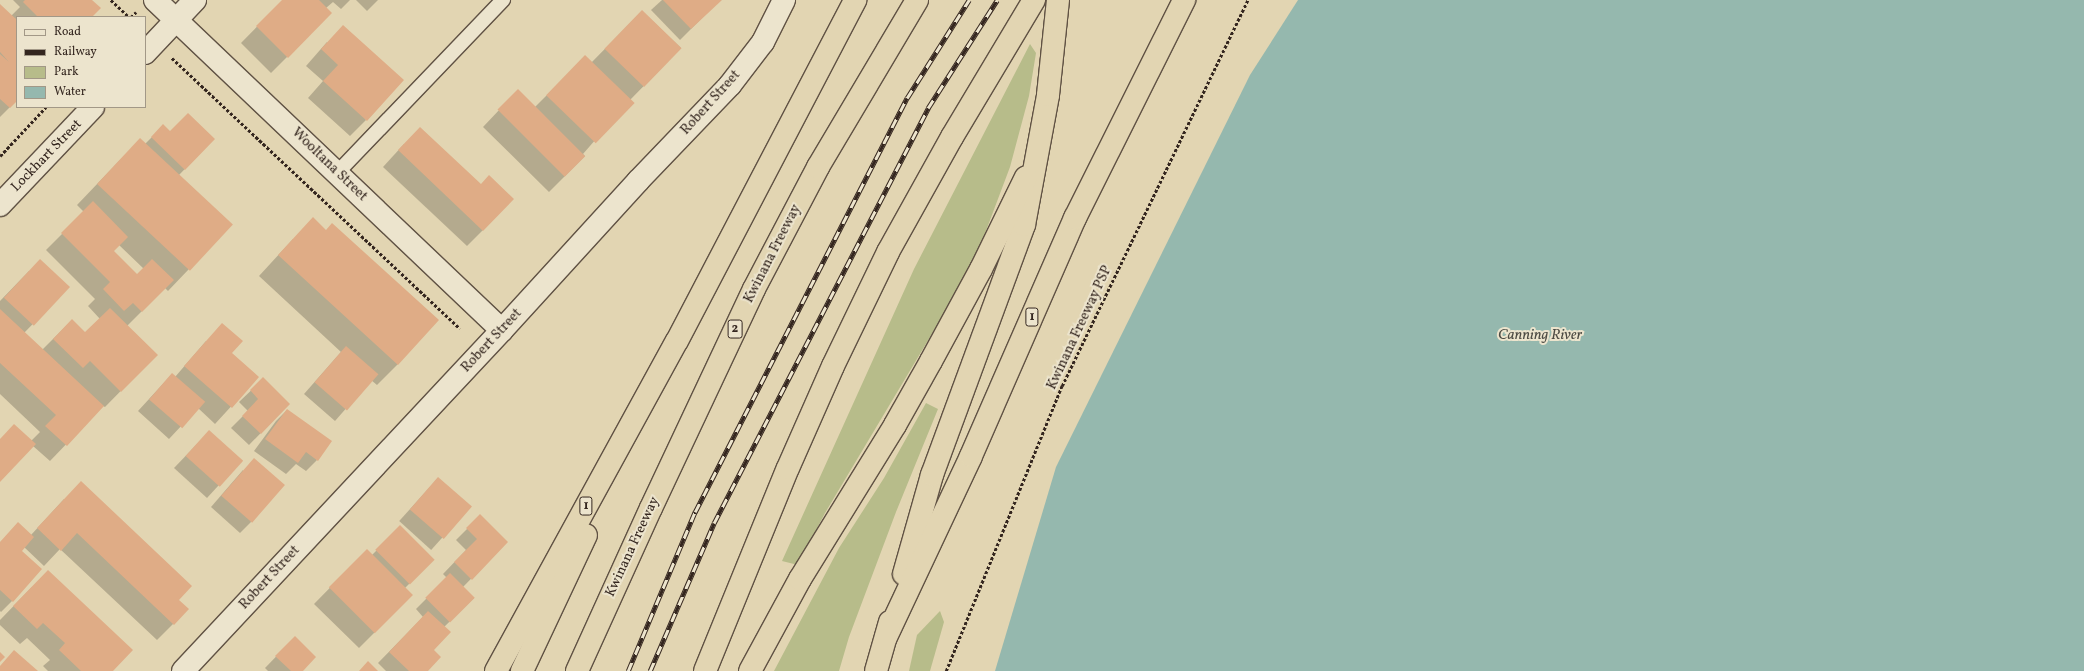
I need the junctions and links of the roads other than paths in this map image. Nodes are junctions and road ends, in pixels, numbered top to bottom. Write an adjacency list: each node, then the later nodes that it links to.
1 (155, 0): 10 (street, Wooltana Street)
2 (195, 0): 10 (street)
3 (503, 0): 14 (lane)
4 (784, 0): 16 (street, Robert Street)
5 (917, 0): 22 (highway, Kwinana Freeway / 2)
6 (1034, 0): 23 (highway)
7 (1058, 0): 13 (highway)
8 (1184, 0): 18 (highway, 1)
9 (854, 1): 17 (highway, 1)
10 (176, 20): 11 (street); 14 (street, Wooltana Street)
11 (150, 47)
12 (92, 108): 15 (street, Lockhart Street)
13 (1039, 150): 18 (highway); 24 (highway)
14 (337, 173): 16 (street, Wooltana Street)
15 (0, 205)
16 (502, 330): 19 (street, Robert Street)
17 (677, 341): 20 (highway, 1); 21 (highway)
18 (886, 637): 25 (highway, 1)
19 (183, 671)
20 (496, 671)
21 (522, 671)
22 (577, 671)
23 (705, 671)
24 (750, 671)
25 (876, 671)

